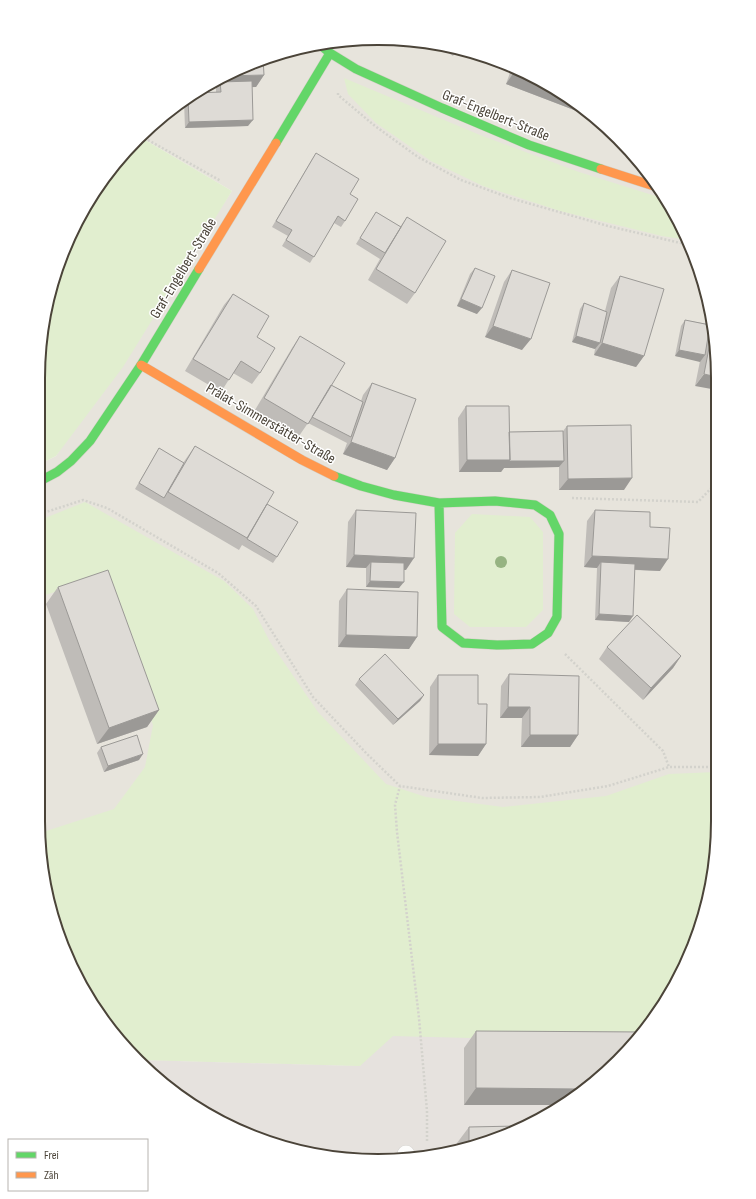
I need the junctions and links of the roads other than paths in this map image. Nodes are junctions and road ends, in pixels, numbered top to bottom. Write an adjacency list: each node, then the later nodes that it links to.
1 (326, 49): 2 (street, Graf-Engelbert-Straße)
2 (330, 53): 3 (street, Graf-Engelbert-Straße); 4 (street, Graf-Engelbert-Straße)
3 (649, 184)
4 (141, 365): 5 (street, Graf-Engelbert-Straße); 6 (street, Prälat-Simmerstätter-Straße)
5 (45, 478)
6 (439, 503): 6 (street, Prälat-Simmerstätter-Straße)

